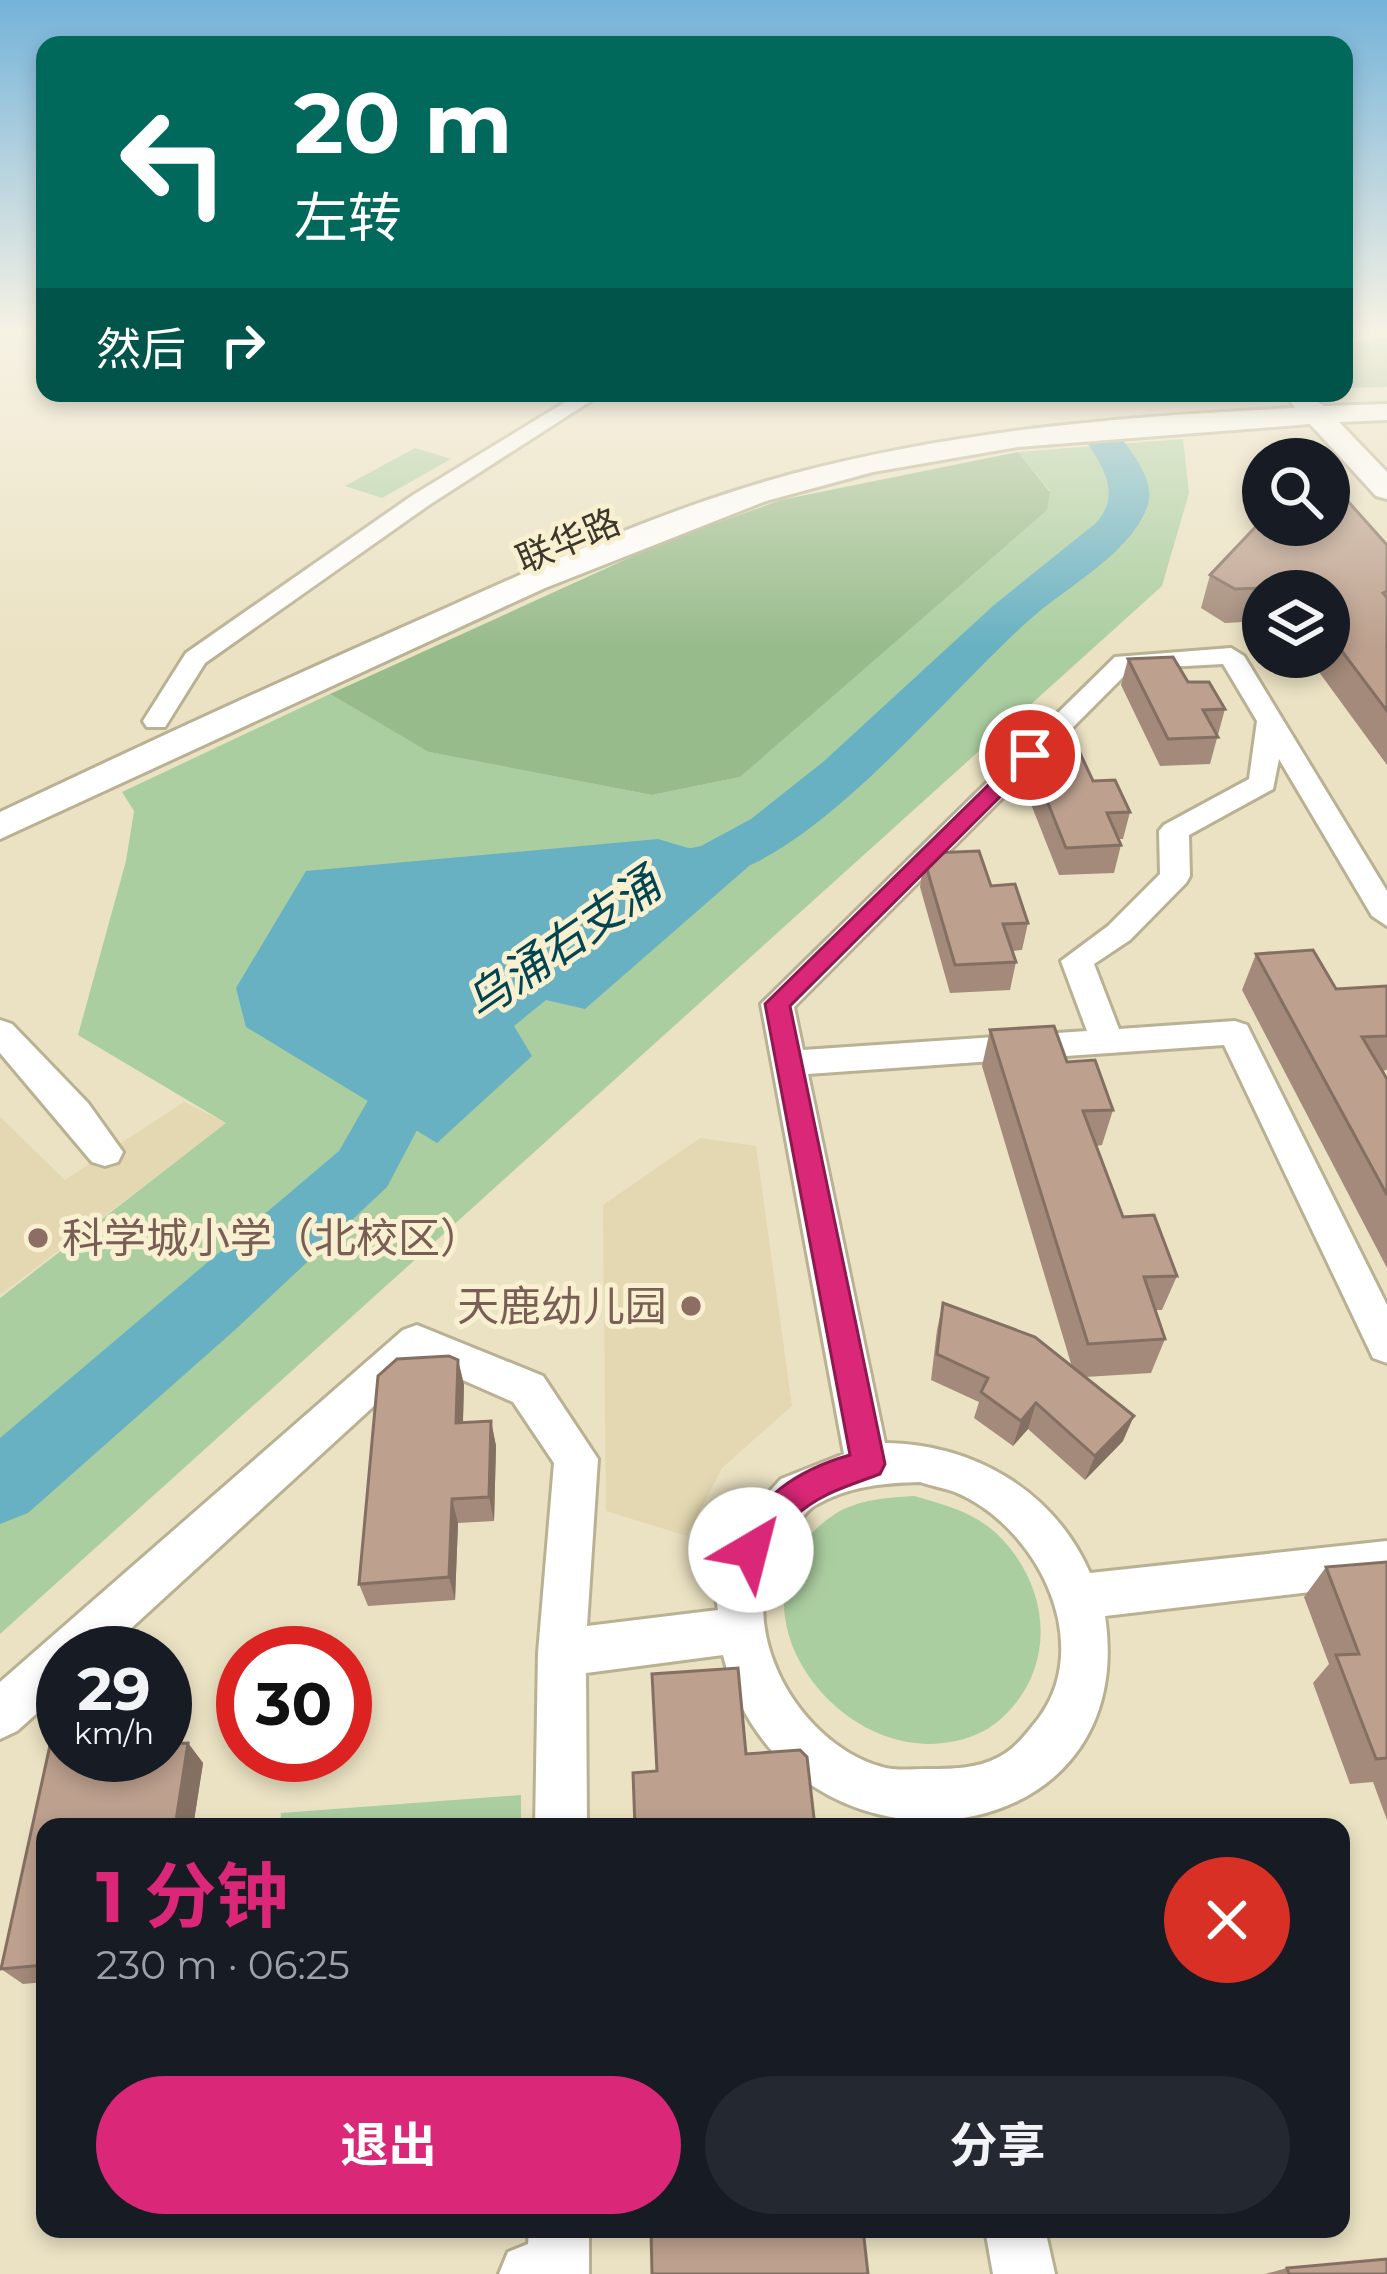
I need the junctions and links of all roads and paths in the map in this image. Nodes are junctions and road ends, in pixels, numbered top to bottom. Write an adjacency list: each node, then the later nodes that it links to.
1 (523, 436): 8 (street)
2 (958, 436): 8 (street, 联华路)
3 (987, 436): 11 (street)
4 (1346, 436): 7 (street)
5 (1359, 436): 6 (street)
6 (1387, 459)
7 (1387, 490)
8 (156, 721): 10 (street, 联华路)
9 (1269, 722): 12 (street); 14 (street); 15 (street)
10 (0, 790)
11 (0, 827)
12 (1387, 916)
13 (0, 1032): 16 (street)
14 (1107, 1041): 15 (street); 17 (street)
15 (789, 1063): 18 (street)
16 (105, 1152)
17 (1387, 1346)
18 (868, 1464): 20 (street); 22 (street)
19 (1387, 1562): 20 (street)
20 (1078, 1597): 26 (street)
21 (99, 1626): 23 (street)
22 (740, 1630): 23 (street); 26 (street)
23 (562, 1653): 27 (street)
24 (36, 1682): 25 (street)
25 (0, 1714)
26 (932, 1814)
27 (561, 1818)
28 (560, 2238): 30 (street)
29 (1018, 2238): 31 (street)
30 (530, 2274)
31 (1024, 2274)

